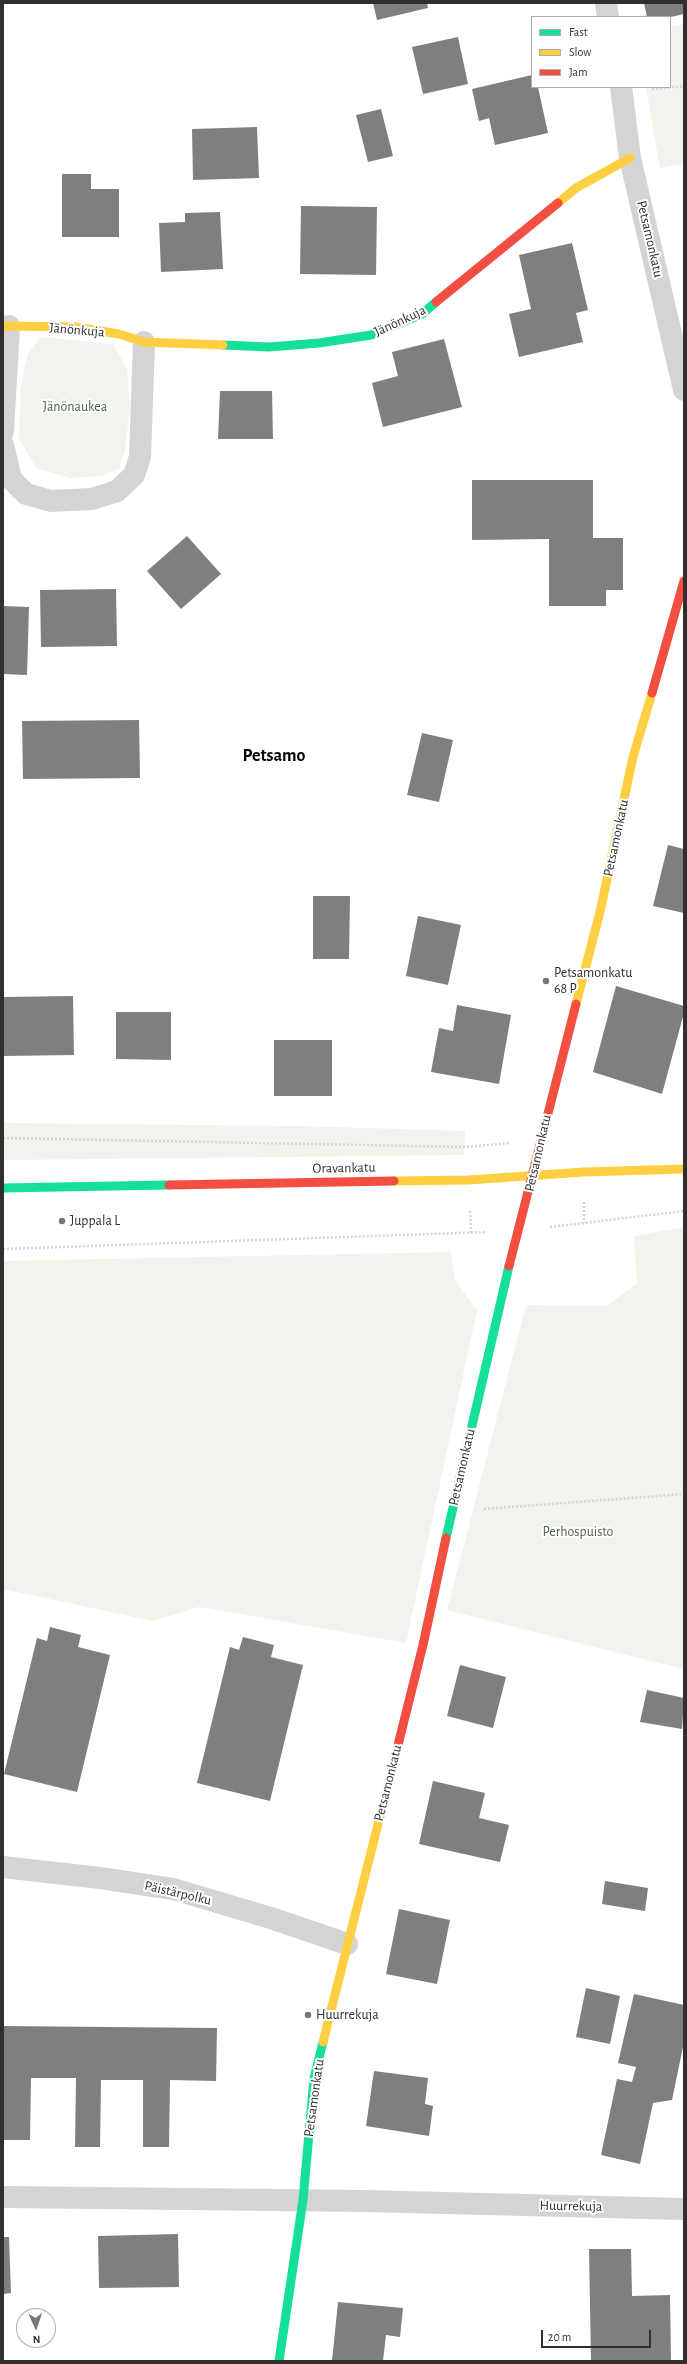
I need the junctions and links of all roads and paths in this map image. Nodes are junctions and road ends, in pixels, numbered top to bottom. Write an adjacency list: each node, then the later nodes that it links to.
1 (606, 3): 2 (street)
2 (608, 16)
3 (621, 88): 4 (street, Petsamonkatu)
4 (630, 158): 6 (street, Jänönkuja); 7 (street, Petsamonkatu)
5 (6, 326): 6 (street, Jänönkuja); 8 (street, Jänönkuja)
6 (144, 342): 9 (street)
7 (684, 390)
8 (3, 430)
9 (3, 445)
10 (684, 582): 11 (street, Petsamonkatu)
11 (545, 1124): 12 (path); 14 (street, Petsamonkatu)
12 (3, 1138)
13 (684, 1169): 14 (street, Oravankatu)
14 (533, 1176): 15 (street, Oravankatu); 17 (street, Petsamonkatu)
15 (3, 1188)
16 (684, 1211): 17 (path)
17 (520, 1231): 18 (path); 20 (street, Petsamonkatu)
18 (3, 1248)
19 (684, 1494): 20 (path)
20 (452, 1512): 22 (street, Petsamonkatu)
21 (3, 1867): 22 (street, Päistärpolku)
22 (347, 1944): 24 (street, Petsamonkatu)
23 (3, 2197): 24 (street, Huurrekuja)
24 (303, 2200): 25 (street, Huurrekuja); 26 (street, Petsamonkatu)
25 (684, 2209)
26 (279, 2361)

